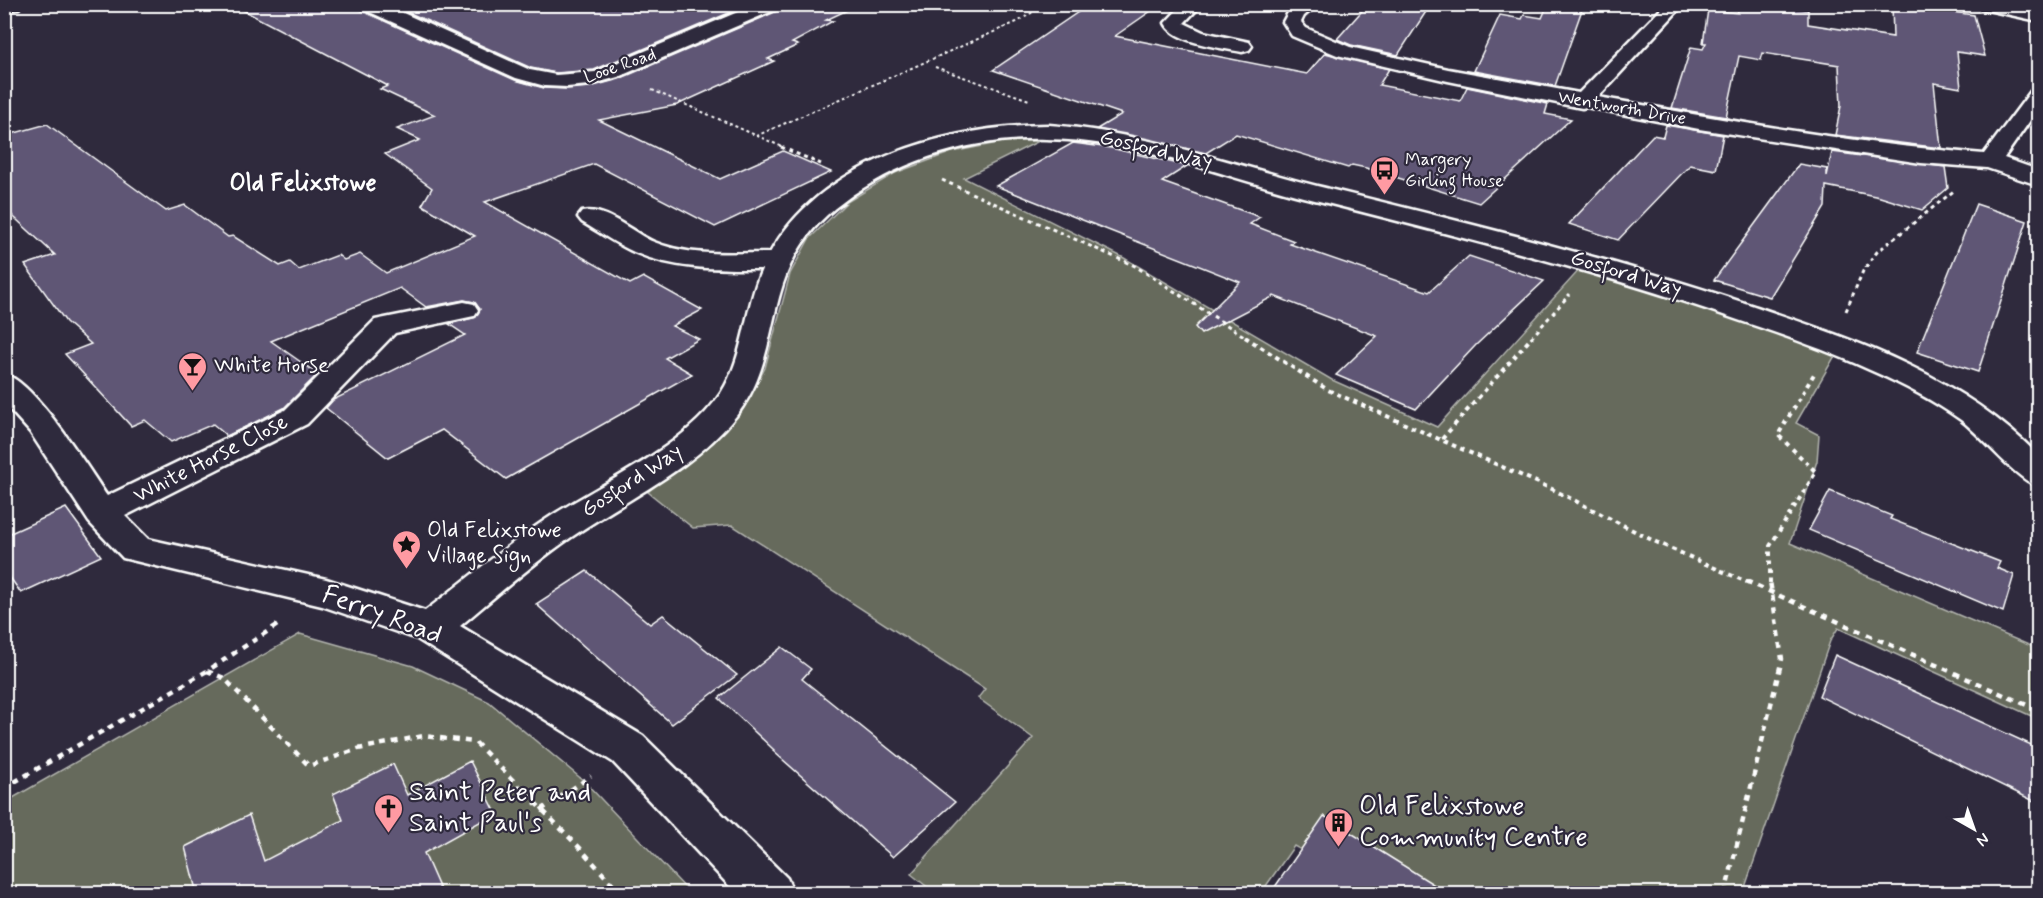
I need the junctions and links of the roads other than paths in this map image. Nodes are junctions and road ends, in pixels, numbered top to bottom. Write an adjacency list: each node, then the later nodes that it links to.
1 (13, 4): 8 (street)
2 (367, 4): 3 (street, Looe Road)
3 (773, 4)
4 (1194, 4): 10 (street)
5 (1310, 4): 12 (street, Wentworth Drive)
6 (1676, 4): 12 (street)
7 (1984, 4): 9 (street)
8 (4, 6)
9 (2038, 16)
10 (1242, 46)
11 (2038, 95): 13 (street)
12 (1582, 102): 13 (street, Wentworth Drive)
13 (1989, 161): 14 (street, Wentworth Drive)
14 (2038, 177)
15 (591, 217): 16 (street)
16 (777, 261): 19 (street, Gosford Way); 21 (street, Gosford Way)
17 (464, 310): 20 (street, White Horse Close)
18 (4, 383): 20 (street, Ferry Road)
19 (2038, 475)
20 (101, 513): 21 (street, Ferry Road)
21 (431, 628): 22 (street, Ferry Road)
22 (770, 894)

